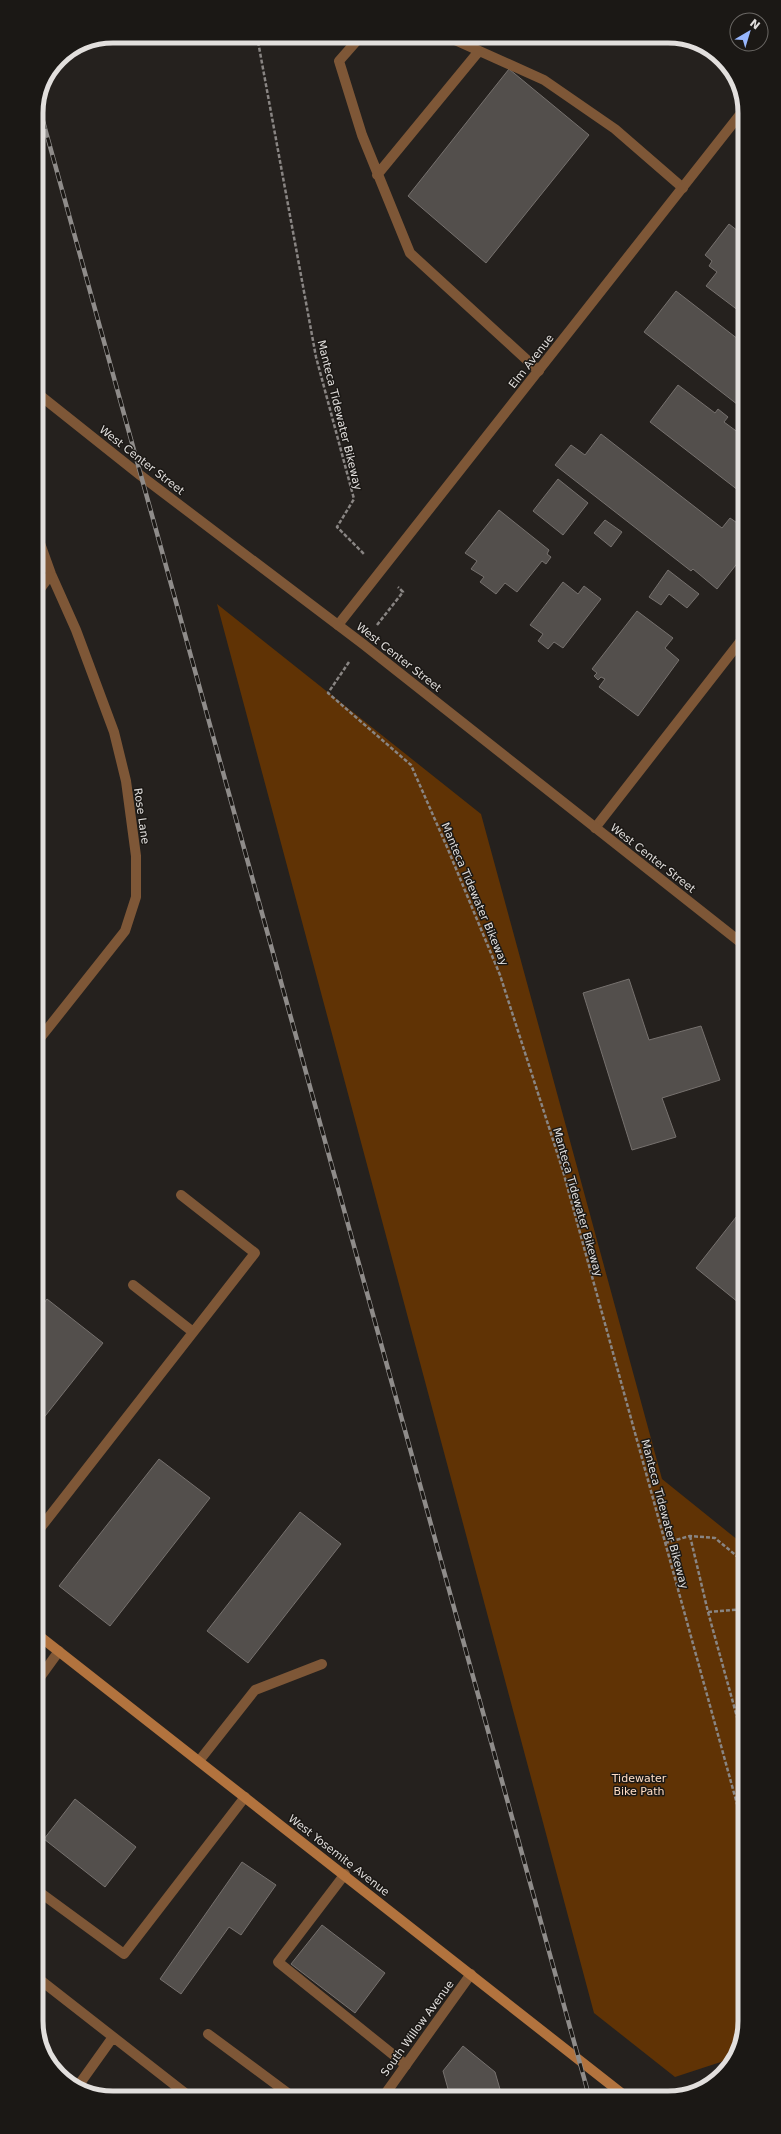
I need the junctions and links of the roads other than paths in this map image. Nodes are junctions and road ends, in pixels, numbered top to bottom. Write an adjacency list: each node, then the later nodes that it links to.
1 (355, 43): 5 (street)
2 (461, 43): 3 (street)
3 (479, 51): 5 (street); 6 (street)
4 (738, 117): 6 (street, Elm Avenue)
5 (377, 176): 7 (street)
6 (683, 188): 7 (street, Elm Avenue)
7 (539, 371): 12 (street, Elm Avenue)
8 (43, 399): 12 (street, West Center Street)
9 (43, 552): 10 (street, Rose Lane)
10 (51, 574): 11 (street); 16 (street, Rose Lane)
11 (43, 585)
12 (338, 625): 14 (street, West Center Street)
13 (738, 644): 14 (street)
14 (595, 828): 15 (street, West Center Street)
15 (738, 940)
16 (43, 1034)
17 (181, 1195): 19 (street)
18 (133, 1285): 19 (street)
19 (193, 1332): 20 (street)
20 (43, 1525)
21 (43, 1639): 22 (main road, West Yosemite Avenue)
22 (59, 1651): 24 (street); 25 (main road, West Yosemite Avenue)
23 (322, 1664): 25 (street)
24 (43, 1673)
25 (199, 1761): 26 (main road, West Yosemite Avenue)
26 (245, 1797): 27 (main road, West Yosemite Avenue); 28 (street)
27 (345, 1874): 29 (main road, West Yosemite Avenue); 33 (street)
28 (43, 1894)
29 (471, 1974): 33 (street, South Willow Avenue); 38 (main road, West Yosemite Avenue)
30 (43, 1982): 32 (street)
31 (208, 2034): 36 (street)
32 (113, 2037): 34 (street); 35 (street)
33 (406, 2065): 37 (street, South Willow Avenue)
34 (80, 2083)
35 (181, 2091)
36 (285, 2091)
37 (387, 2091)
38 (619, 2091)

